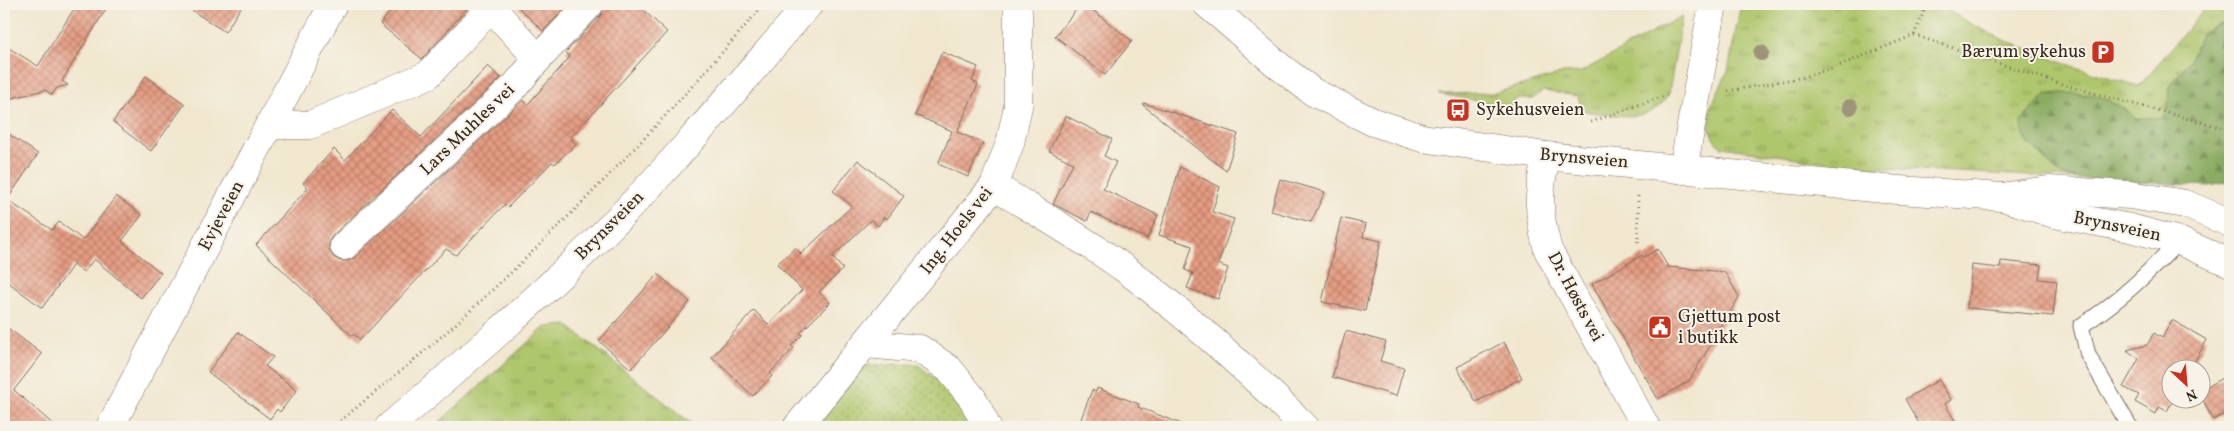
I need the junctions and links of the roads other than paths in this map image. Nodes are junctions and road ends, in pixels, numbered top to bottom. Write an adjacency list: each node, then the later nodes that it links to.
1 (333, 4): 9 (street, Evjeveien)
2 (590, 4): 8 (street, Lars Muhles vei)
3 (809, 4): 21 (street, Brynsveien)
4 (1206, 4): 10 (street, Brynsveien)
5 (1713, 4): 11 (street)
6 (492, 6): 8 (street); 9 (street)
7 (1018, 12): 12 (street, Ing. Hoels vei)
8 (538, 59): 16 (street, Lars Muhles vei)
9 (270, 125): 20 (street, Evjeveien)
10 (1546, 156): 11 (street, Brynsveien); 25 (street, Dr. Høsts vei)
11 (1683, 170): 13 (street, Brynsveien)
12 (994, 186): 19 (street, Ing. Hoels vei); 24 (street)
13 (2002, 197): 14 (street, Brynsveien); 15 (street, Brynsveien)
14 (2230, 221): 17 (street)
15 (2179, 241): 18 (street, Brynsveien); 26 (lane)
16 (344, 246)
17 (2230, 249)
18 (2230, 263)
19 (866, 344): 22 (street, Ing. Hoels vei); 23 (street)
20 (110, 427)
21 (389, 427)
22 (797, 427)
23 (987, 427)
24 (1305, 427)
25 (1646, 427)
26 (2130, 427)

